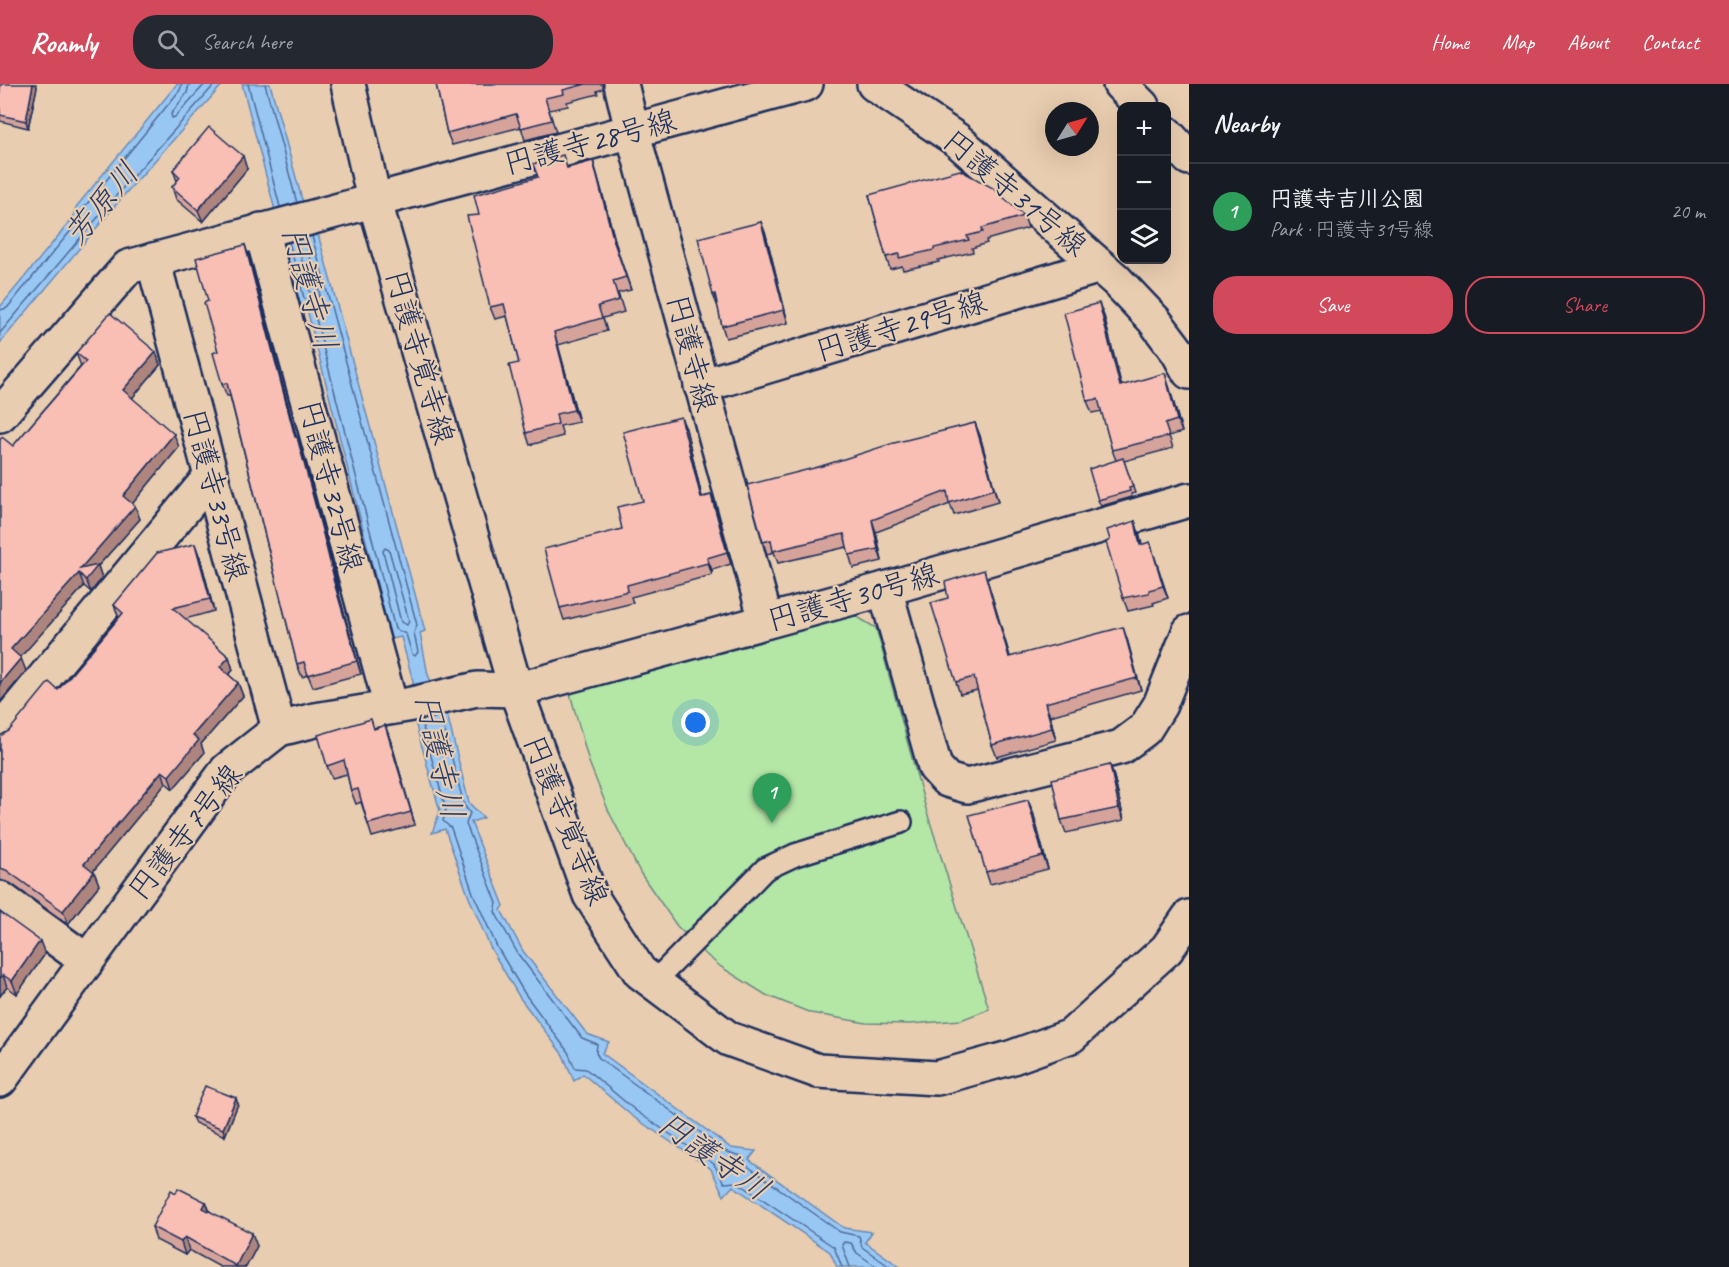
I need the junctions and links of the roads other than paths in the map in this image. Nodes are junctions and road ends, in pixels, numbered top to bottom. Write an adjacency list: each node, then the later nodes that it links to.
1 (348, 84): 10 (street, 円護寺覚寺線)
2 (621, 84): 7 (street, 円護寺線)
3 (806, 84): 7 (street, 円護寺28号線)
4 (874, 84): 13 (street, 円護寺31号線)
5 (1120, 84): 6 (street)
6 (1138, 102)
7 (632, 130): 10 (street, 円護寺28号線); 15 (street, 円護寺線)
8 (1171, 138): 9 (street)
9 (1189, 158)
10 (374, 199): 11 (street, 円護寺28号線); 22 (street, 円護寺覚寺線)
11 (261, 230): 12 (street, 円護寺28号線); 23 (street, 円護寺32号線)
12 (153, 260): 16 (street, 円護寺28号線); 17 (street, 円護寺33号線)
13 (1100, 266): 14 (street, 円護寺31号線); 15 (street, 円護寺29号線)
14 (1189, 372)
15 (701, 386): 20 (street, 円護寺線)
16 (0, 415)
17 (211, 476): 24 (street, 円護寺33号線); 25 (street)
18 (1189, 500): 19 (street, 円護寺30号線)
19 (885, 589): 20 (street, 円護寺30号線); 21 (street)
20 (766, 621): 22 (street, 円護寺30号線)
21 (1189, 632)
22 (516, 690): 23 (street, 円護寺7号線); 30 (street, 円護寺覚寺線)
23 (399, 706): 24 (street, 円護寺7号線)
24 (279, 729): 29 (street, 円護寺7号線)
25 (0, 731)
26 (901, 822): 30 (lane)
27 (0, 898): 29 (street)
28 (1189, 918): 30 (street, 円護寺覚寺線)
29 (87, 961): 31 (street, 円護寺7号線)
30 (654, 982)
31 (0, 1080)

